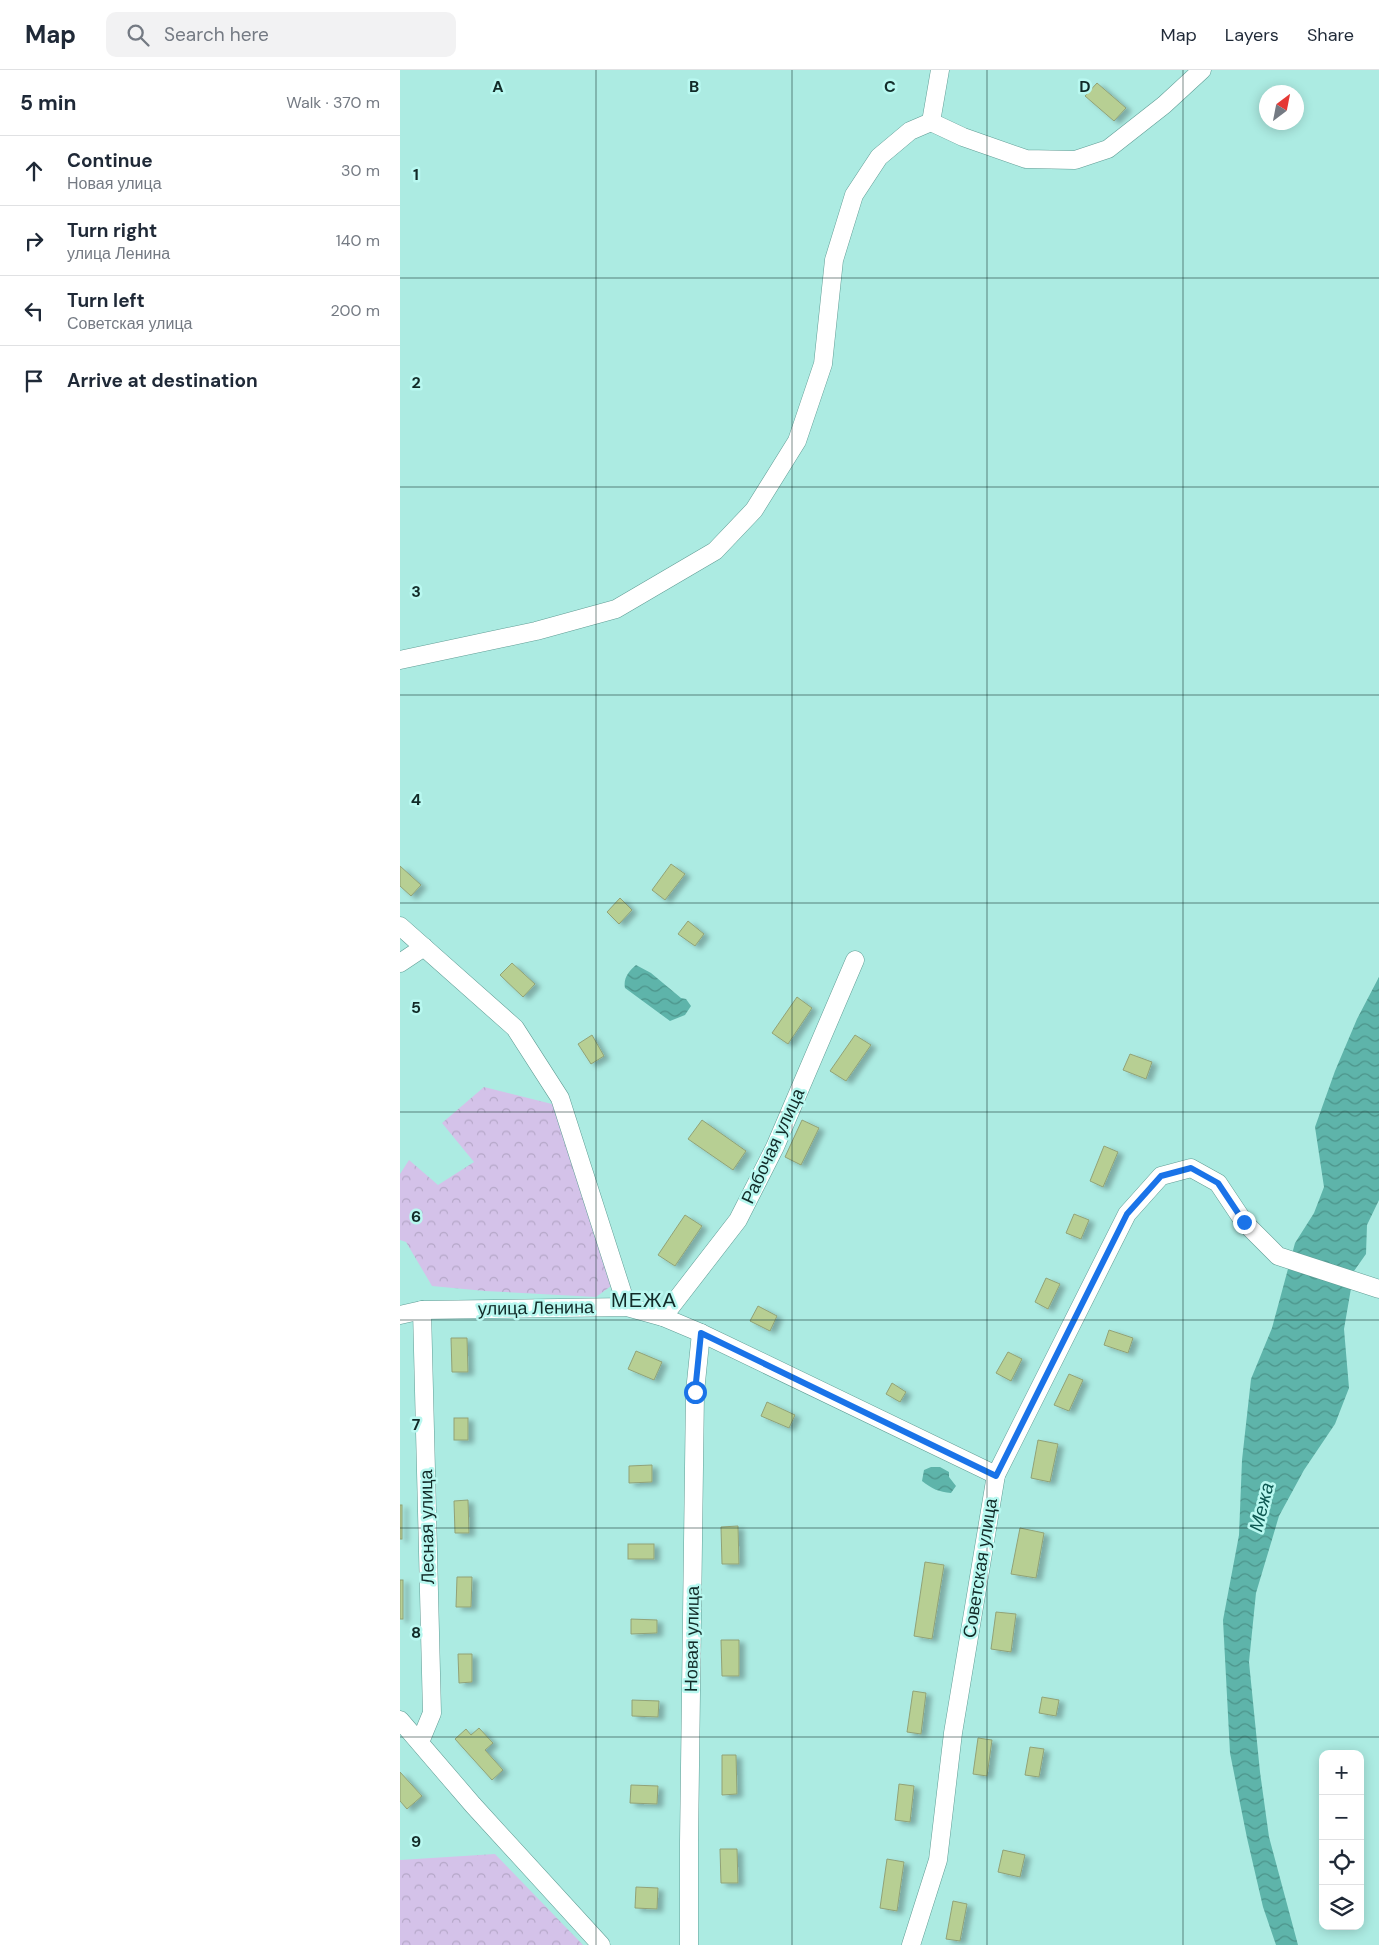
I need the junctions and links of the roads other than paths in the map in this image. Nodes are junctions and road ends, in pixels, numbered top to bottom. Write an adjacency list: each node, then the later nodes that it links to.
1 (940, 70): 3 (street)
2 (1202, 70): 3 (street)
3 (931, 122): 4 (street)
4 (400, 660)
5 (400, 926): 6 (street)
6 (424, 947): 8 (street); 10 (street)
7 (855, 960): 13 (street, Рабочая улица)
8 (400, 963)
9 (1372, 1286): 15 (street, Советская улица)
10 (627, 1307): 11 (street, улица Ленина); 13 (street, улица Ленина)
11 (422, 1310): 12 (street, улица Ленина); 17 (street, Лесная улица)
12 (400, 1315)
13 (663, 1316): 14 (street, улица Ленина)
14 (701, 1333): 15 (street, улица Ленина); 19 (street, Новая улица)
15 (996, 1476): 20 (street, Советская улица)
16 (400, 1720): 17 (street)
17 (420, 1742): 18 (street)
18 (601, 1945)
19 (690, 1945)
20 (911, 1945)

